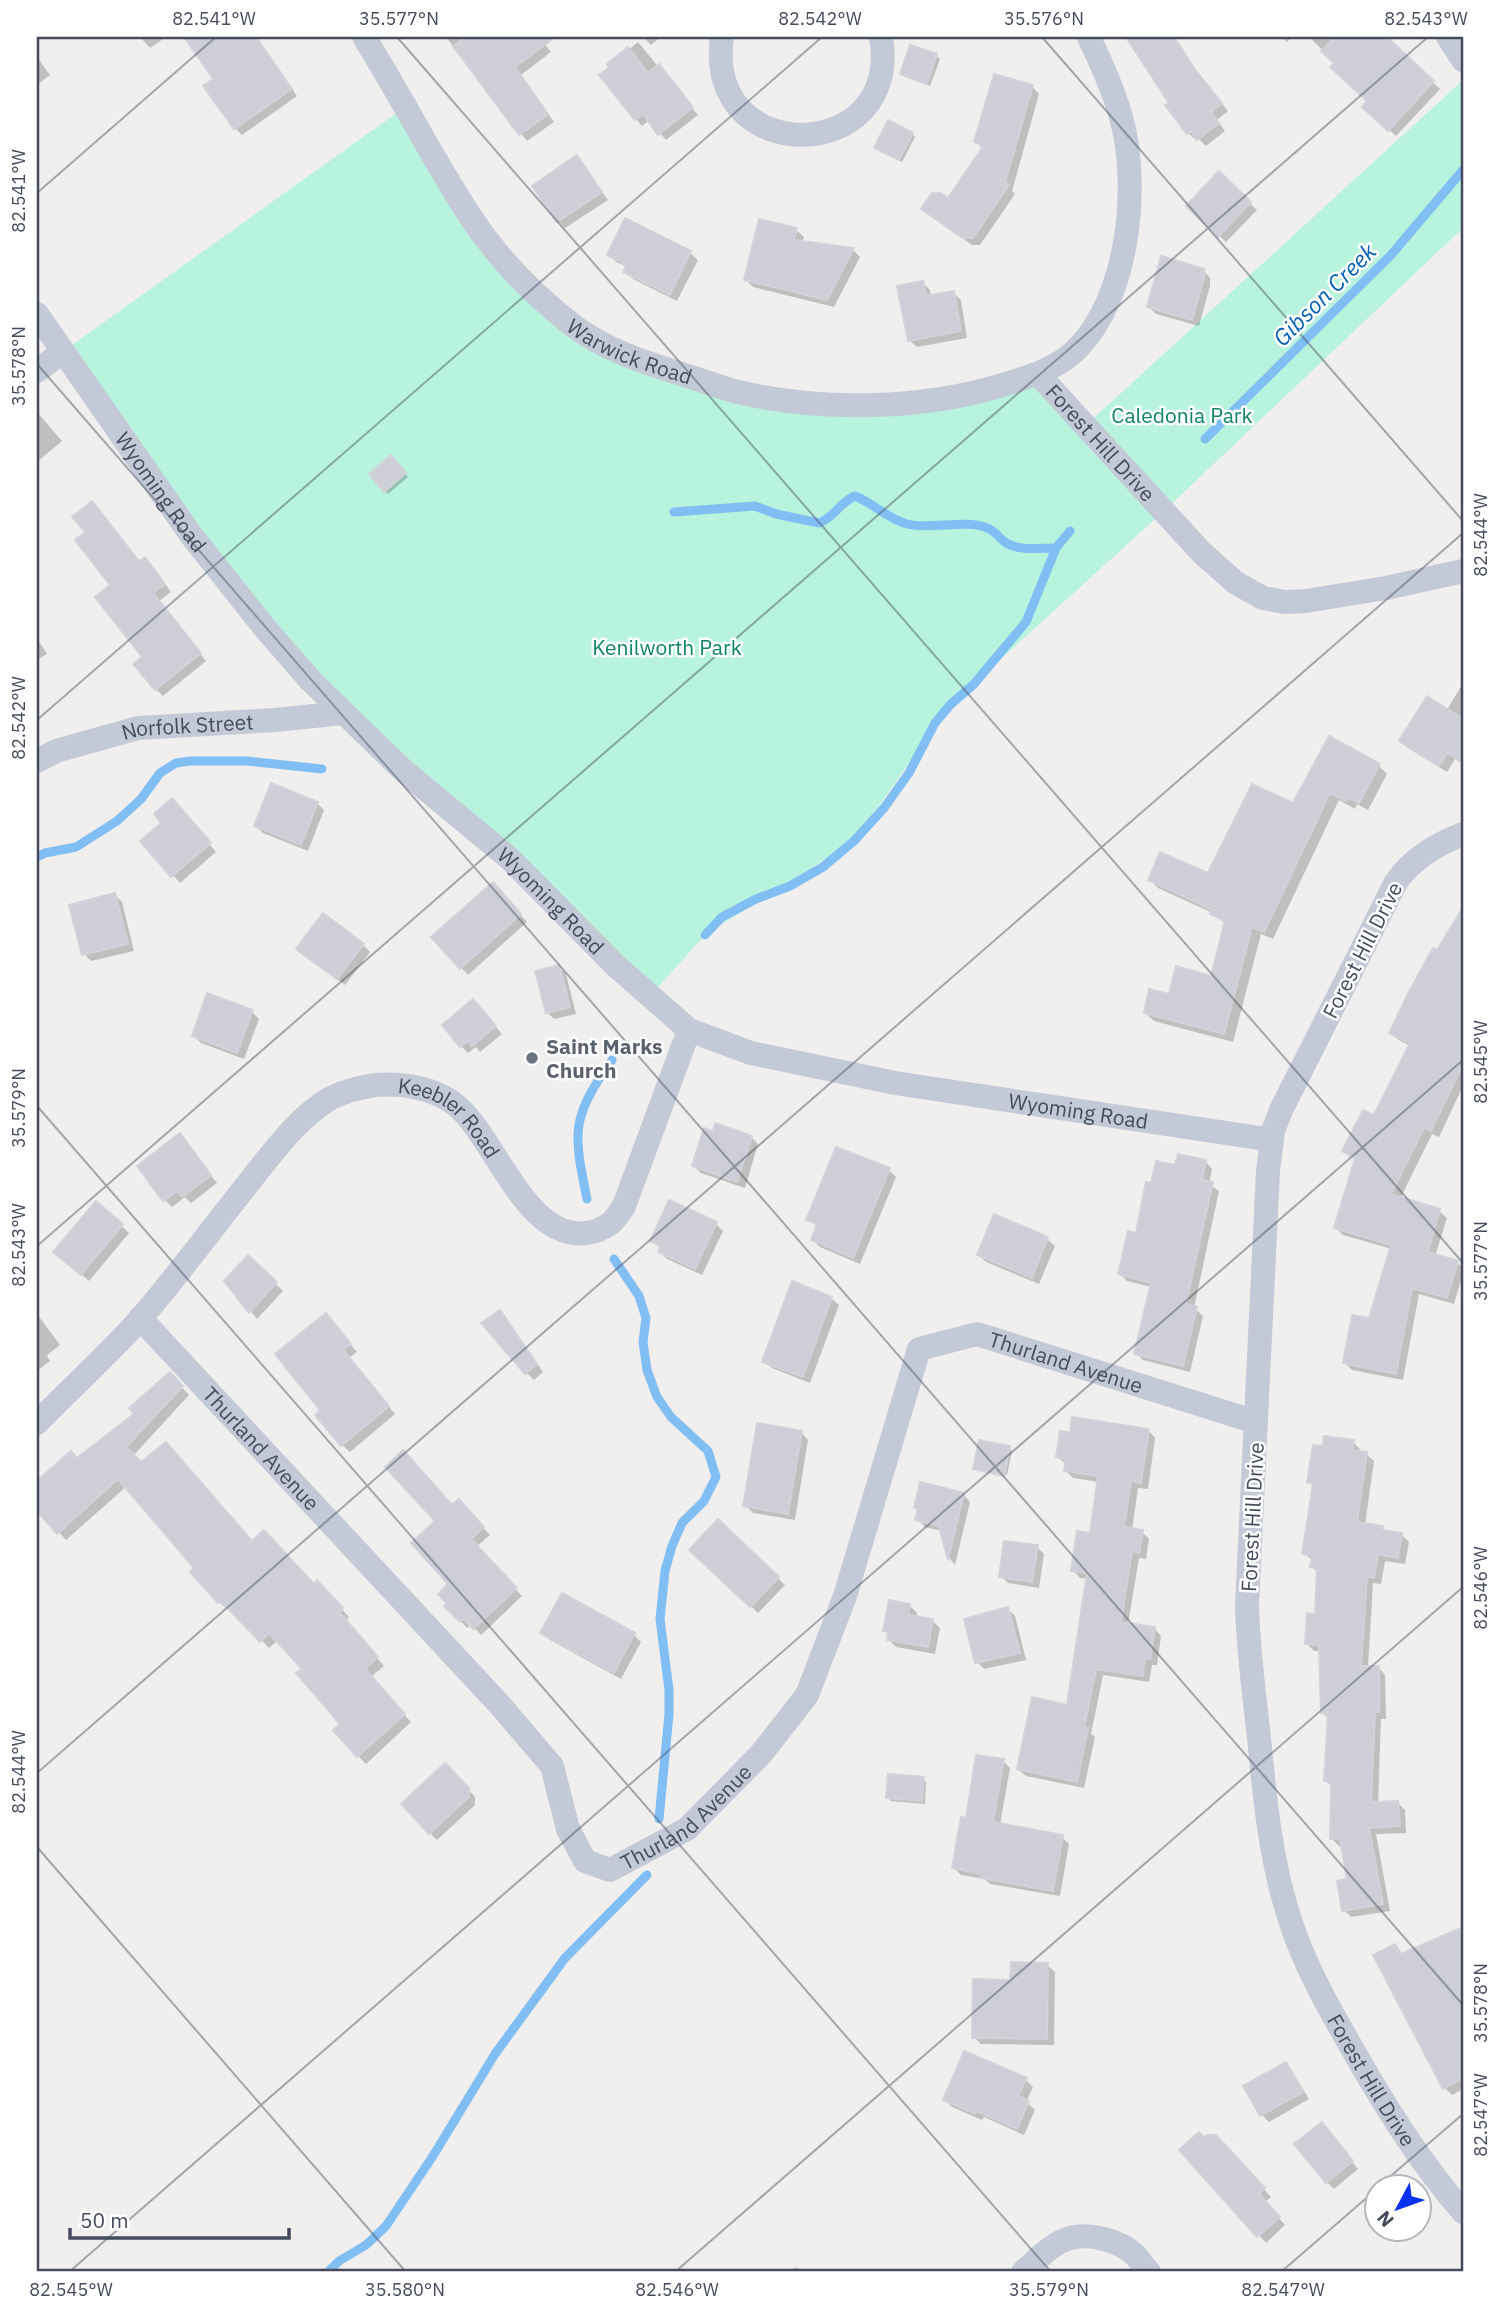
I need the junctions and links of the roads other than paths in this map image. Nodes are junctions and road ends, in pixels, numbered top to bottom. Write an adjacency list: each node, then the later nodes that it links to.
1 (364, 37): 10 (street, Warwick Road)
2 (722, 37): 3 (street)
3 (881, 37)
4 (1090, 37): 10 (street, Forest Hill Drive)
5 (1448, 37): 6 (street)
6 (1463, 60)
7 (37, 314): 8 (street, Wyoming Road)
8 (62, 352): 9 (street); 12 (street, Wyoming Road)
9 (37, 371)
10 (1038, 374): 11 (street, Forest Hill Drive)
11 (1463, 571)
12 (343, 713): 13 (street, Norfolk Street); 15 (street, Wyoming Road)
13 (37, 761)
14 (1463, 834): 16 (street, Forest Hill Drive)
15 (688, 1030): 16 (street, Wyoming Road); 17 (street, Keebler Road)
16 (1272, 1140): 18 (street, Forest Hill Drive)
17 (140, 1318): 18 (street, Thurland Avenue); 19 (street)
18 (1256, 1422): 20 (street, Forest Hill Drive)
19 (37, 1423)
20 (1463, 2212)
21 (1023, 2272): 22 (street)
22 (1149, 2272)

